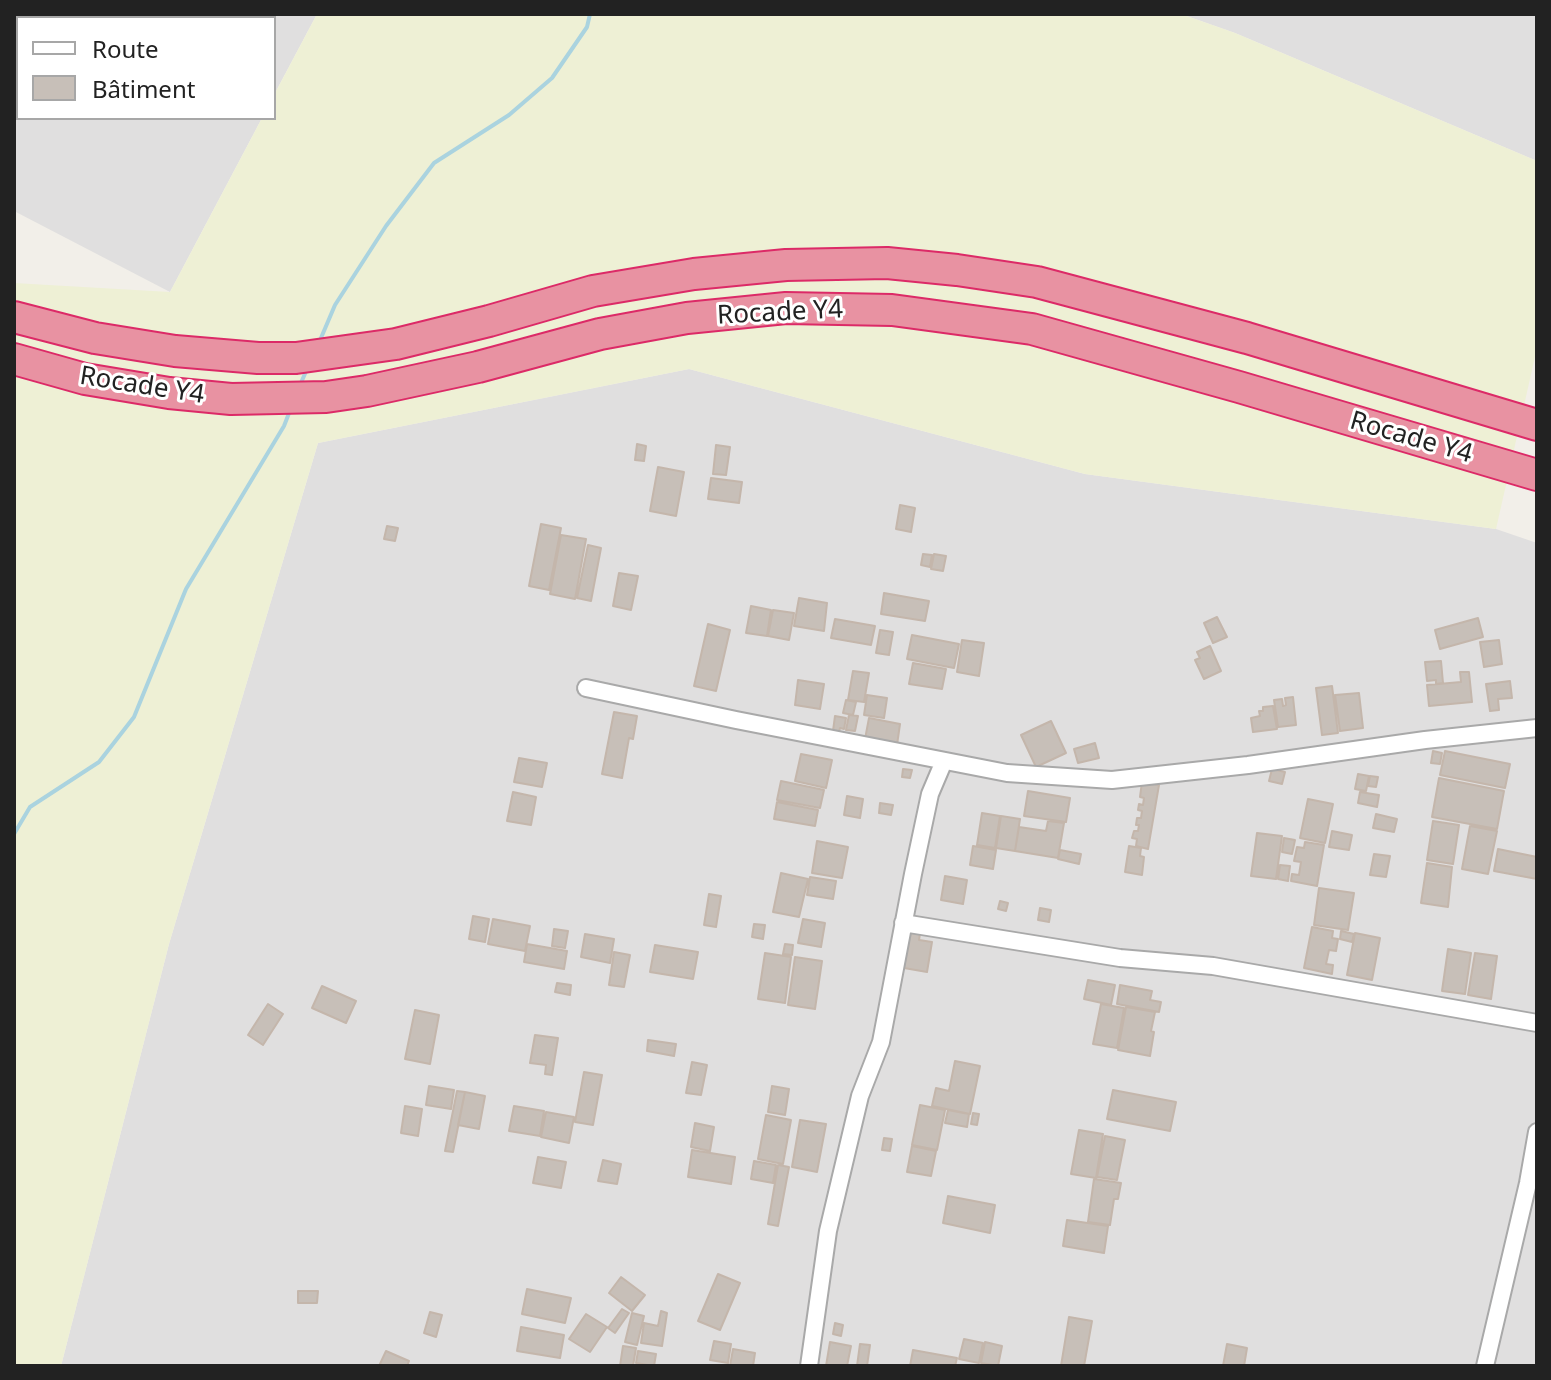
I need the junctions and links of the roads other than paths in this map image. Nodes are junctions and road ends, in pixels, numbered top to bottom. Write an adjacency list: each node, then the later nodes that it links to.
1 (14, 317): 3 (highway, Rocade Y4)
2 (14, 359): 4 (highway, Rocade Y4)
3 (1537, 425)
4 (1537, 475)
5 (586, 688): 7 (street)
6 (1537, 728): 7 (street)
7 (944, 761): 8 (street)
8 (903, 923): 9 (street); 11 (street)
9 (1537, 1023)
10 (1537, 1132): 12 (street)
11 (809, 1366)
12 (1485, 1366)

